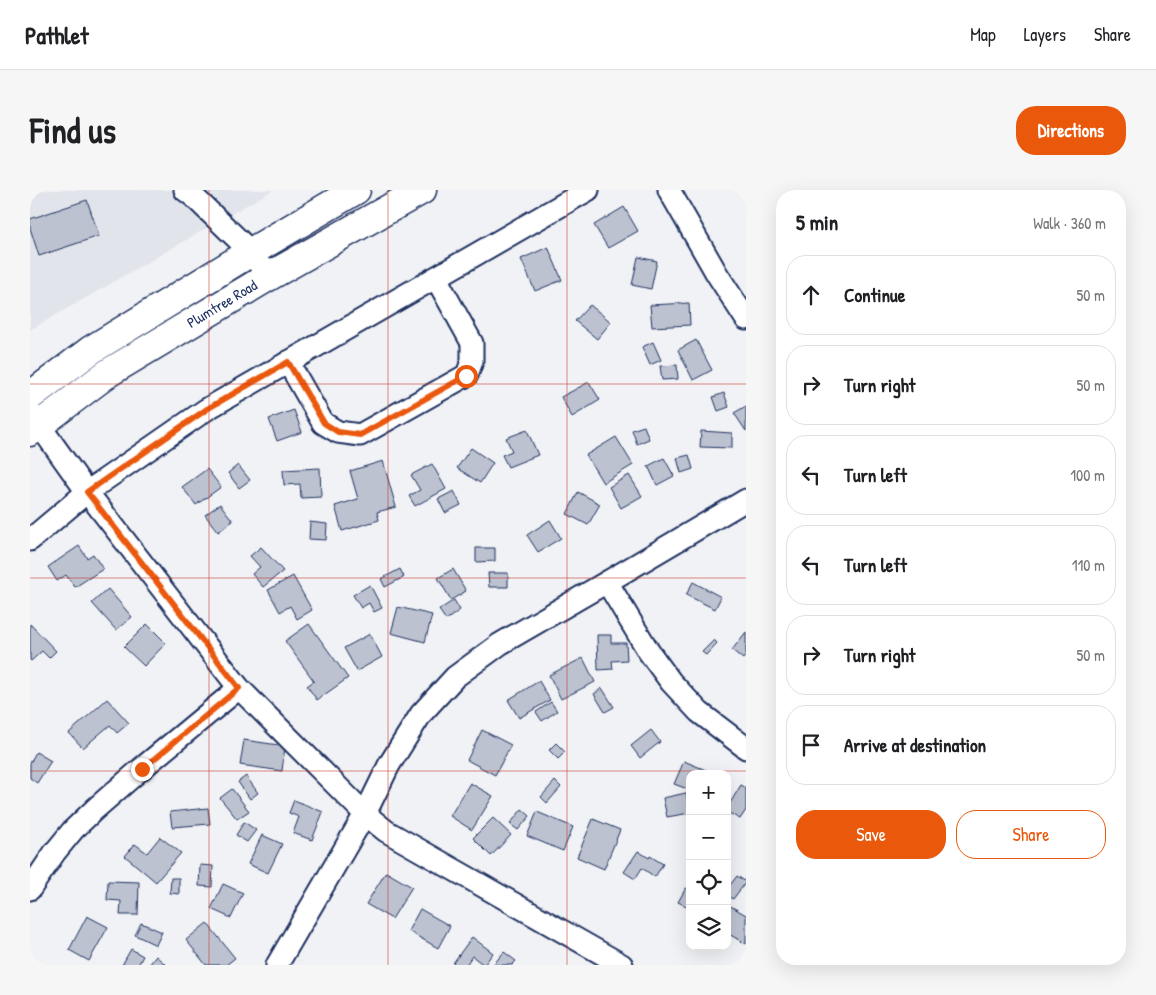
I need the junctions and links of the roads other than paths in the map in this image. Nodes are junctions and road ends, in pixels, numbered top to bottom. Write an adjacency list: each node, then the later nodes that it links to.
1 (185, 190): 6 (street)
2 (356, 190): 6 (highway, Plumtree Road)
3 (422, 190): 7 (highway, Plumtree Road)
4 (588, 190): 8 (street)
5 (668, 190): 9 (street)
6 (251, 252): 7 (street); 11 (highway, Plumtree Road)
7 (268, 276): 12 (highway, Plumtree Road)
8 (436, 278): 10 (street); 10 (street)
9 (746, 319)
10 (288, 362): 13 (street)
11 (30, 396)
12 (33, 423): 13 (street)
13 (87, 492): 15 (street); 17 (street)
14 (746, 500): 16 (street)
15 (30, 540)
16 (607, 582): 18 (street); 19 (street)
17 (239, 688): 19 (street); 20 (street)
18 (746, 748)
19 (365, 814): 21 (street); 22 (street)
20 (30, 889)
21 (276, 965)
22 (622, 965)

